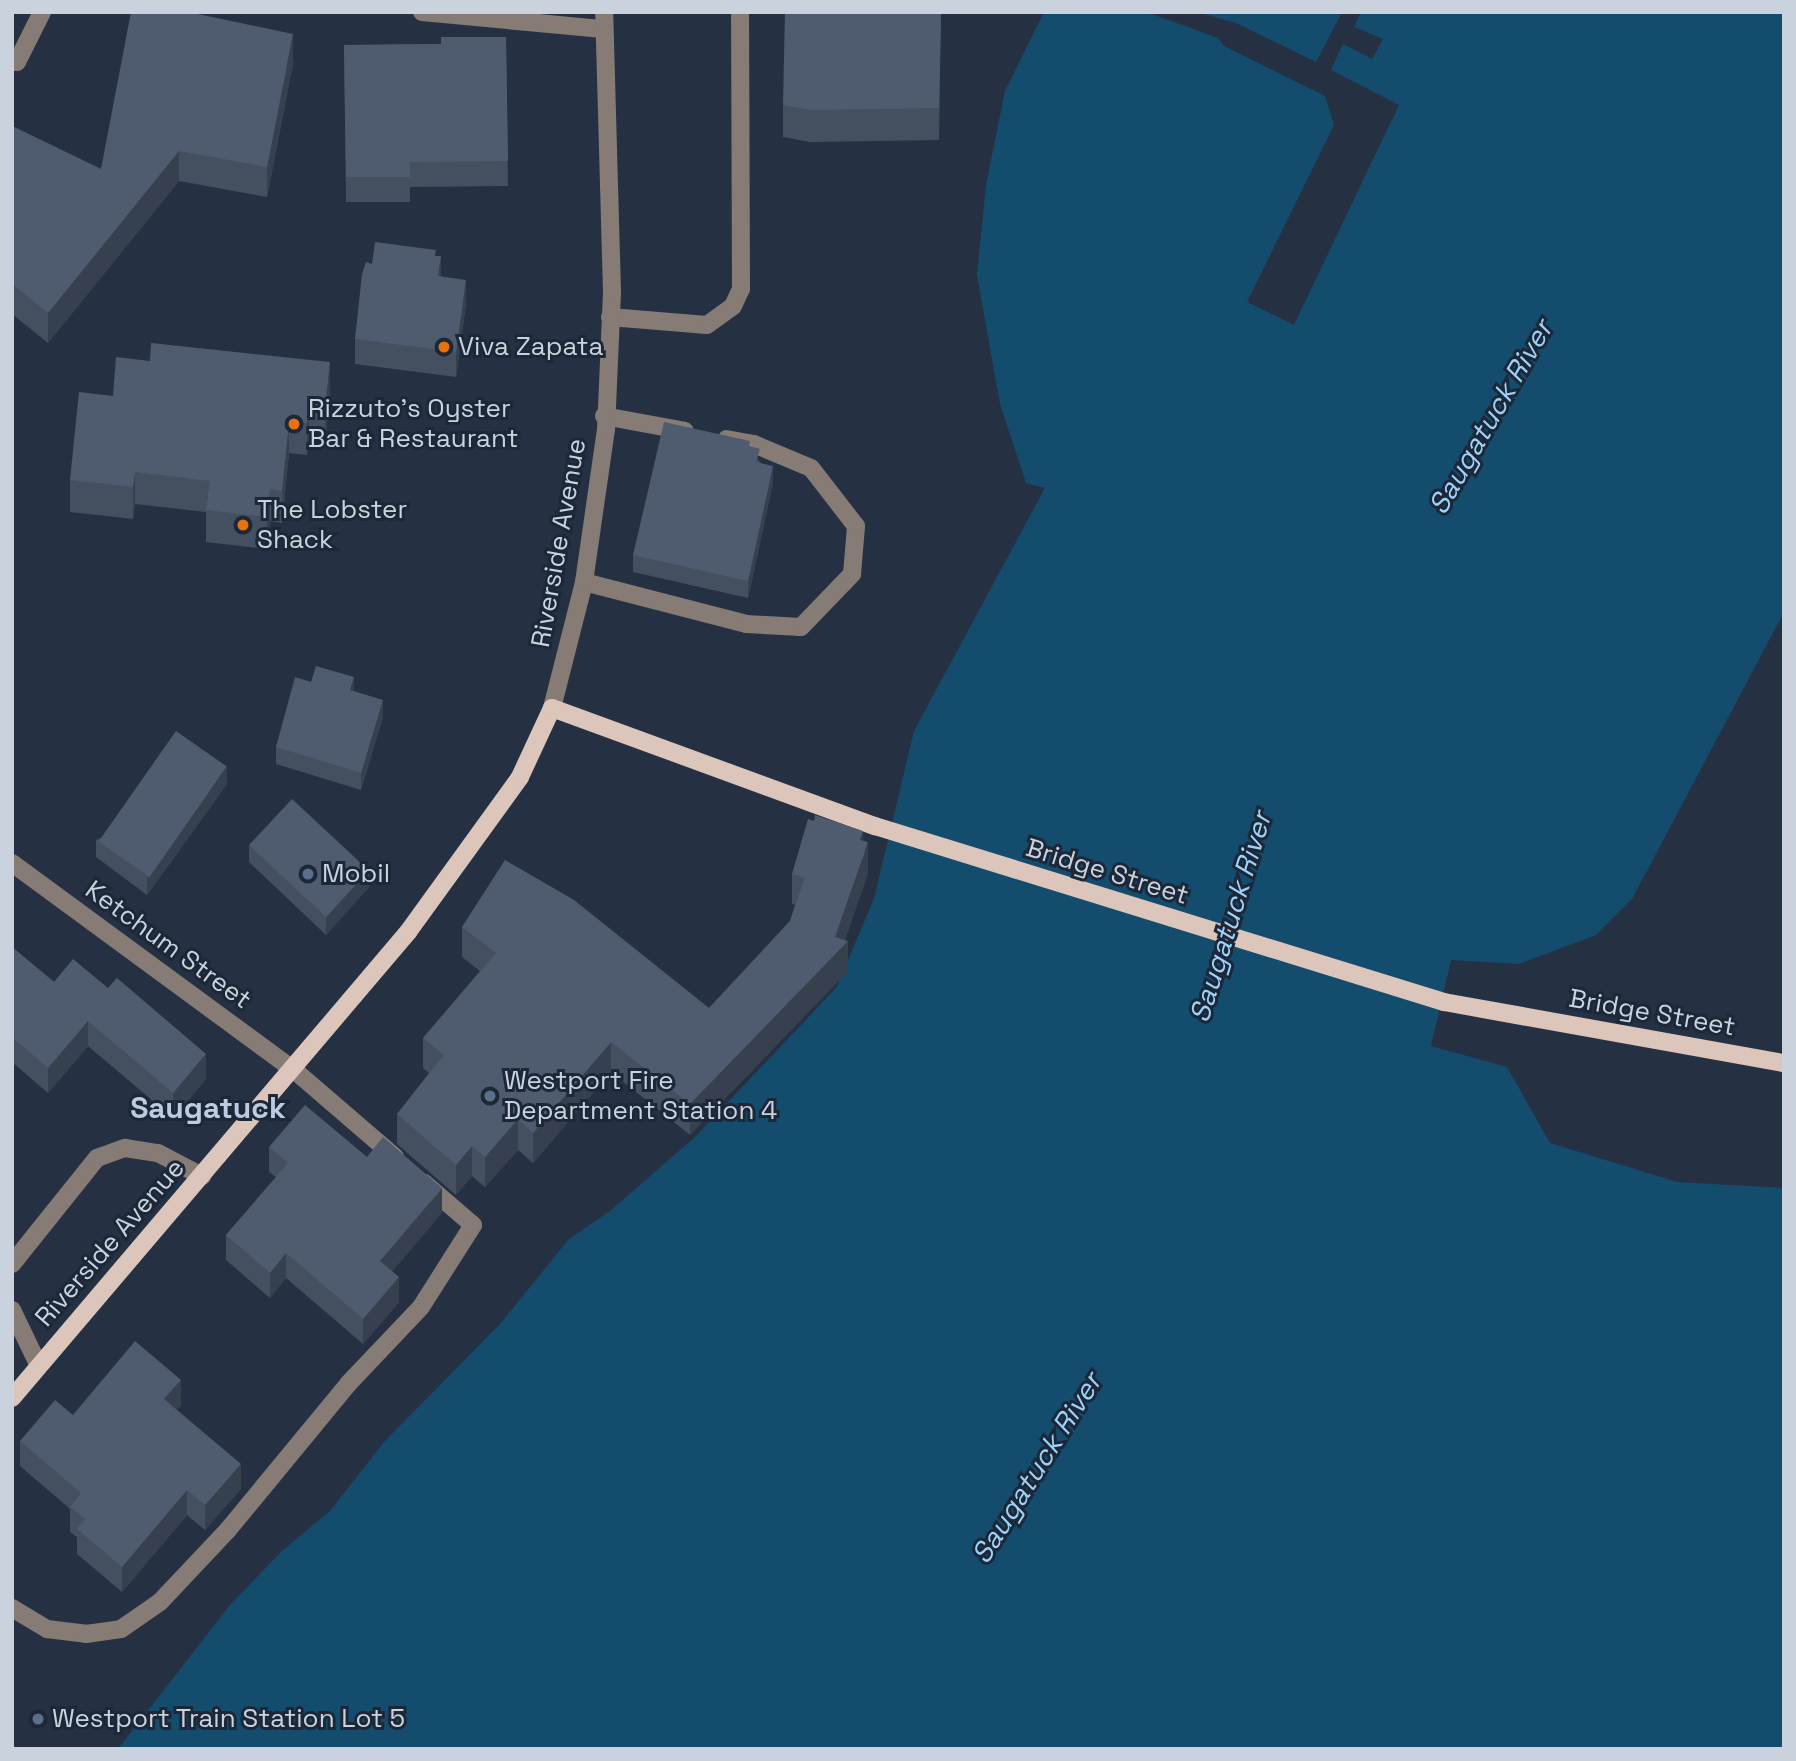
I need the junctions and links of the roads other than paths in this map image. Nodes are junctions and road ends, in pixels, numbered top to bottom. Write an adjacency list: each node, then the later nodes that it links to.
1 (42, 12): 5 (street)
2 (422, 12): 4 (street)
3 (740, 12): 6 (street)
4 (603, 20): 6 (street, Riverside Avenue)
5 (12, 60)
6 (610, 317): 7 (street, Riverside Avenue)
7 (604, 416): 8 (street, Riverside Avenue); 8 (street)
8 (584, 582): 9 (street, Riverside Avenue)
9 (552, 708): 11 (main road, Bridge Street); 12 (main road, Riverside Avenue)
10 (12, 863): 12 (street, Ketchum Street)
11 (1784, 1063)
12 (294, 1070): 13 (main road, Riverside Avenue); 18 (street, Ketchum Street)
13 (202, 1176): 14 (street); 16 (main road, Riverside Avenue)
14 (12, 1264)
15 (12, 1310): 16 (street)
16 (39, 1366): 17 (main road, Riverside Avenue)
17 (12, 1398)
18 (12, 1608)

